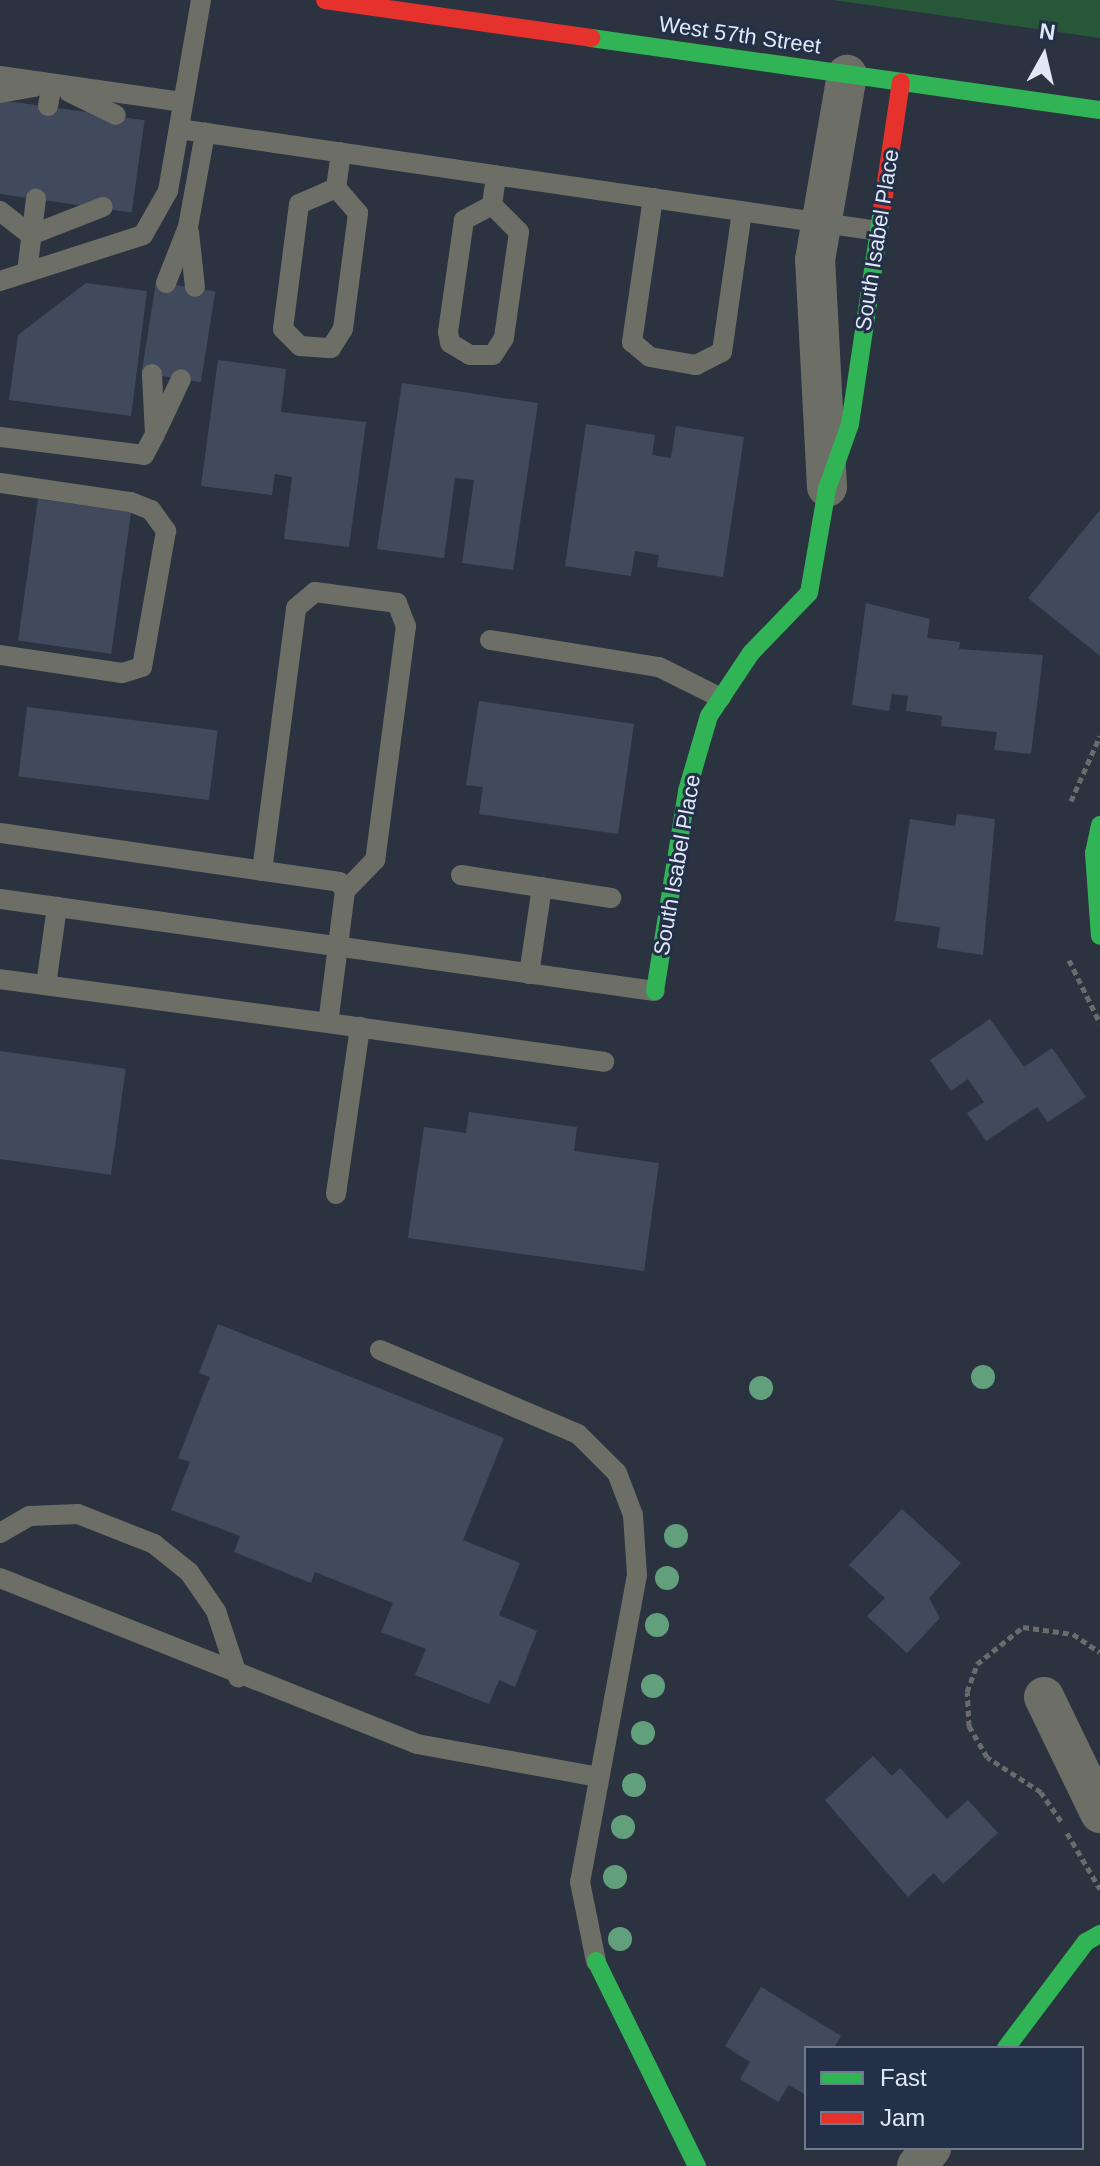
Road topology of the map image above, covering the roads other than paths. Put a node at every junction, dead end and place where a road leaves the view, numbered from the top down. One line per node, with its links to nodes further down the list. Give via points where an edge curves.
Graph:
1 (201, 0): 8 (lane)
2 (325, 0): 3 (street, West 57th Street)
3 (847, 75): 5 (street, West 57th Street); 23 (street, South Isabel Place)
4 (0, 76): 6 (lane)
5 (901, 82): 10 (street, West 57th Street); 25 (street, South Isabel Place)
6 (52, 84): 7 (lane); 8 (lane); 9 (lane); 11 (lane)
7 (0, 93)
8 (183, 102): 12 (lane)
9 (48, 106)
10 (1100, 110)
11 (116, 115)
12 (179, 129): 13 (lane); 27 (lane, via 168,191 143,235)
13 (205, 133): 14 (lane); 24 (lane)
14 (341, 152): 15 (lane); 16 (lane)
15 (496, 175): 17 (lane); 19 (lane)
16 (336, 188): 16 (lane, via 358,213 343,329 331,348 300,346 283,329 299,204)
17 (653, 198): 22 (lane); 22 (lane, via 632,342 650,357 696,365 722,352)
18 (36, 199): 26 (lane)
19 (492, 205): 19 (lane, via 464,220 448,332 450,343 470,355 493,355 504,338 519,232)
20 (103, 207): 26 (lane)
21 (0, 211): 26 (lane)
22 (742, 211): 23 (lane)
23 (821, 223): 25 (lane); 36 (street, South Isabel Place, via 815,260)
24 (188, 227): 29 (lane); 30 (lane)
25 (878, 231): 36 (street, South Isabel Place, via 850,424)
26 (31, 235): 27 (lane)
27 (27, 272): 28 (lane)
28 (0, 281)
29 (166, 283)
30 (195, 287)
31 (152, 374): 33 (lane)
32 (181, 379): 33 (lane)
33 (155, 434): 34 (lane, via 144,455)
34 (0, 437)
35 (0, 483): 38 (lane, via 131,502 151,510 166,531 142,667 122,673)
36 (827, 489): 39 (street, South Isabel Place, via 809,593 751,653)
37 (490, 640): 39 (lane, via 659,667)
38 (0, 655)
39 (721, 698): 54 (street, South Isabel Place, via 687,791)
40 (1100, 825): 49 (street, via 1094,853)
41 (0, 833): 42 (lane)
42 (262, 871): 45 (lane, via 339,882); 45 (lane, via 296,608 315,592 397,603 406,626 375,860)
43 (461, 875): 44 (lane)
44 (542, 887): 46 (lane); 51 (lane)
45 (345, 891): 50 (lane)
46 (611, 898)
47 (0, 899): 48 (lane)
48 (57, 907): 50 (lane); 53 (lane)
49 (1100, 936)
50 (338, 947): 51 (lane); 55 (lane)
51 (529, 974): 54 (lane)
52 (0, 979): 53 (lane)
53 (46, 985): 55 (lane)
54 (655, 991)
55 (328, 1023): 56 (lane)
56 (360, 1027): 57 (lane); 58 (lane)
57 (604, 1062)
58 (336, 1194)
59 (380, 1350): 64 (lane, via 578,1434 617,1473 633,1515 637,1575)
60 (0, 1533): 62 (lane, via 30,1516 78,1514 154,1544 189,1572 216,1611)
61 (0, 1578): 62 (lane)
62 (238, 1677): 64 (lane, via 417,1744)
63 (1044, 1697): 65 (street)
64 (599, 1777): 67 (lane, via 580,1882)
65 (1100, 1813)
66 (1100, 1934): 68 (street, via 1086,1942)
67 (596, 1961): 70 (street)
68 (1008, 2046)
69 (929, 2150): 71 (street)
70 (697, 2166)
71 (917, 2166)

